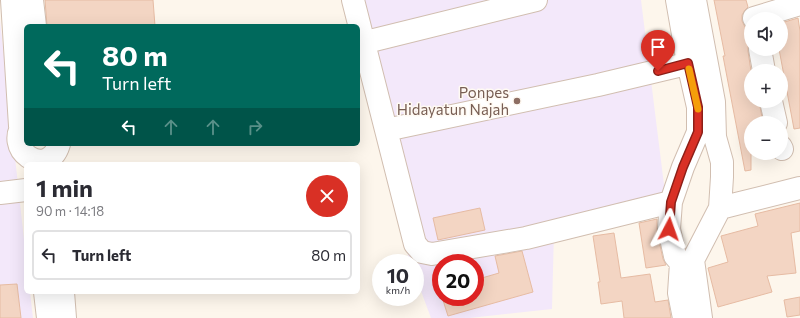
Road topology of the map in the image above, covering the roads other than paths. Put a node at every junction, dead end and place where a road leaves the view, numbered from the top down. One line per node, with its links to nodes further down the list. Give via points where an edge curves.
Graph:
1 (12, 0): 13 (lane)
2 (32, 0): 9 (lane)
3 (353, 0): 10 (lane)
4 (536, 0): 11 (lane)
5 (676, 0): 12 (lane)
6 (695, 0): 12 (lane)
7 (800, 4): 8 (lane)
8 (753, 12)
9 (35, 24)
10 (357, 24)
11 (361, 43): 15 (lane)
12 (697, 61): 15 (lane); 16 (lane, via 698,107)
13 (8, 66): 14 (lane)
14 (23, 123): 17 (lane, via 17,133 16,142 19,150 24,156)
15 (386, 130): 21 (lane, via 415,244 422,252 432,254 526,238)
16 (707, 134): 21 (lane, via 683,167); 22 (lane, via 722,162)
17 (43, 158)
18 (800, 188): 22 (lane)
19 (24, 190): 20 (lane)
20 (0, 194)
21 (671, 202): 23 (lane, via 669,229 675,256)
22 (720, 208): 23 (lane)
23 (687, 261): 28 (lane, via 679,293); 29 (lane)
24 (45, 294): 26 (lane)
25 (63, 294): 27 (lane)
26 (48, 318)
27 (66, 318)
28 (684, 318)
29 (701, 318)

